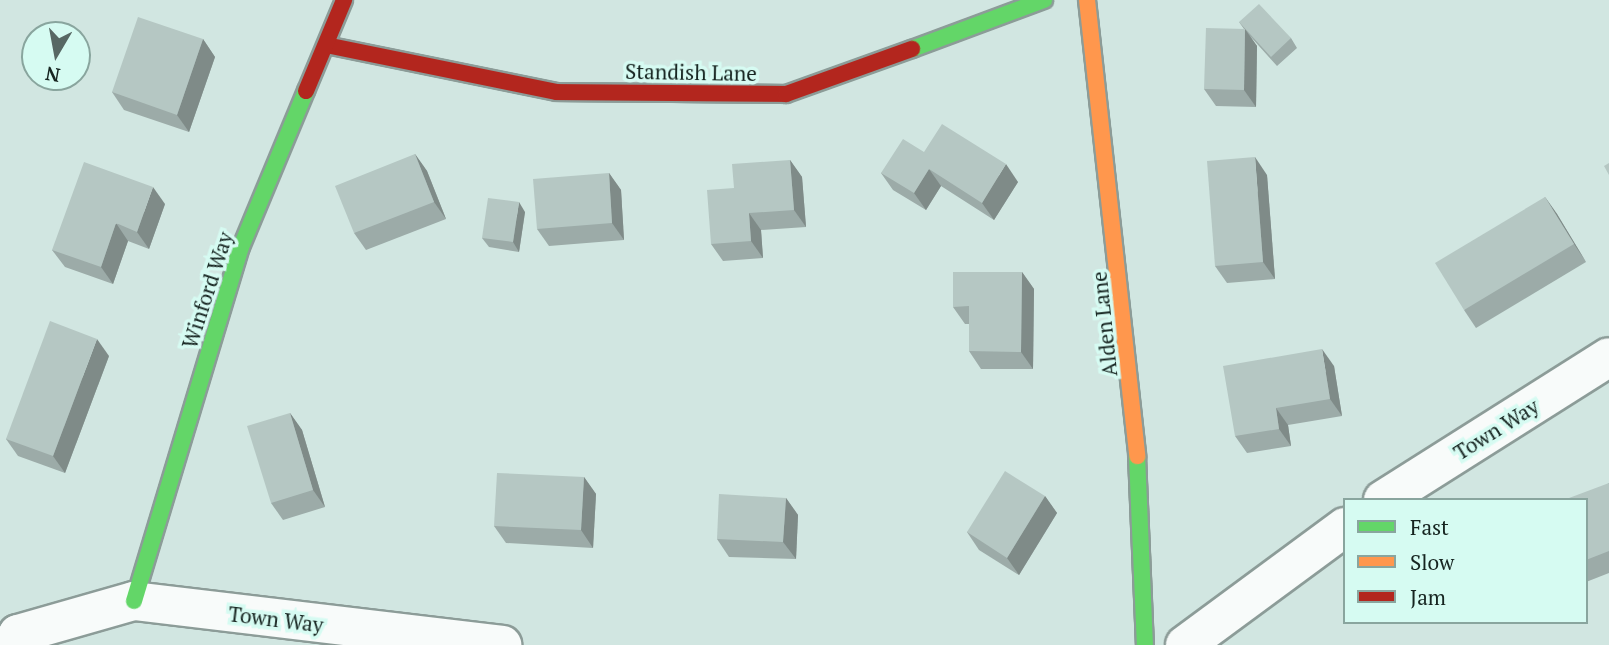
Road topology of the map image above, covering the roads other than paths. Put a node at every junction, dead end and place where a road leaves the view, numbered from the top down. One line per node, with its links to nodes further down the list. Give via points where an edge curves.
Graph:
1 (344, 0): 4 (street, Winford Way)
2 (1044, 0): 4 (street, Standish Lane, via 786,94 557,92)
3 (1087, 0): 11 (street, Alden Lane, via 1136,422)
4 (326, 45): 8 (street, Winford Way, via 241,247)
5 (1609, 357): 6 (street, Town Way)
6 (1386, 498)
7 (1343, 528): 12 (street)
8 (134, 601): 9 (street, via 18,634); 10 (street, Town Way)
9 (11, 645)
10 (502, 645)
11 (1145, 645)
12 (1185, 645)

